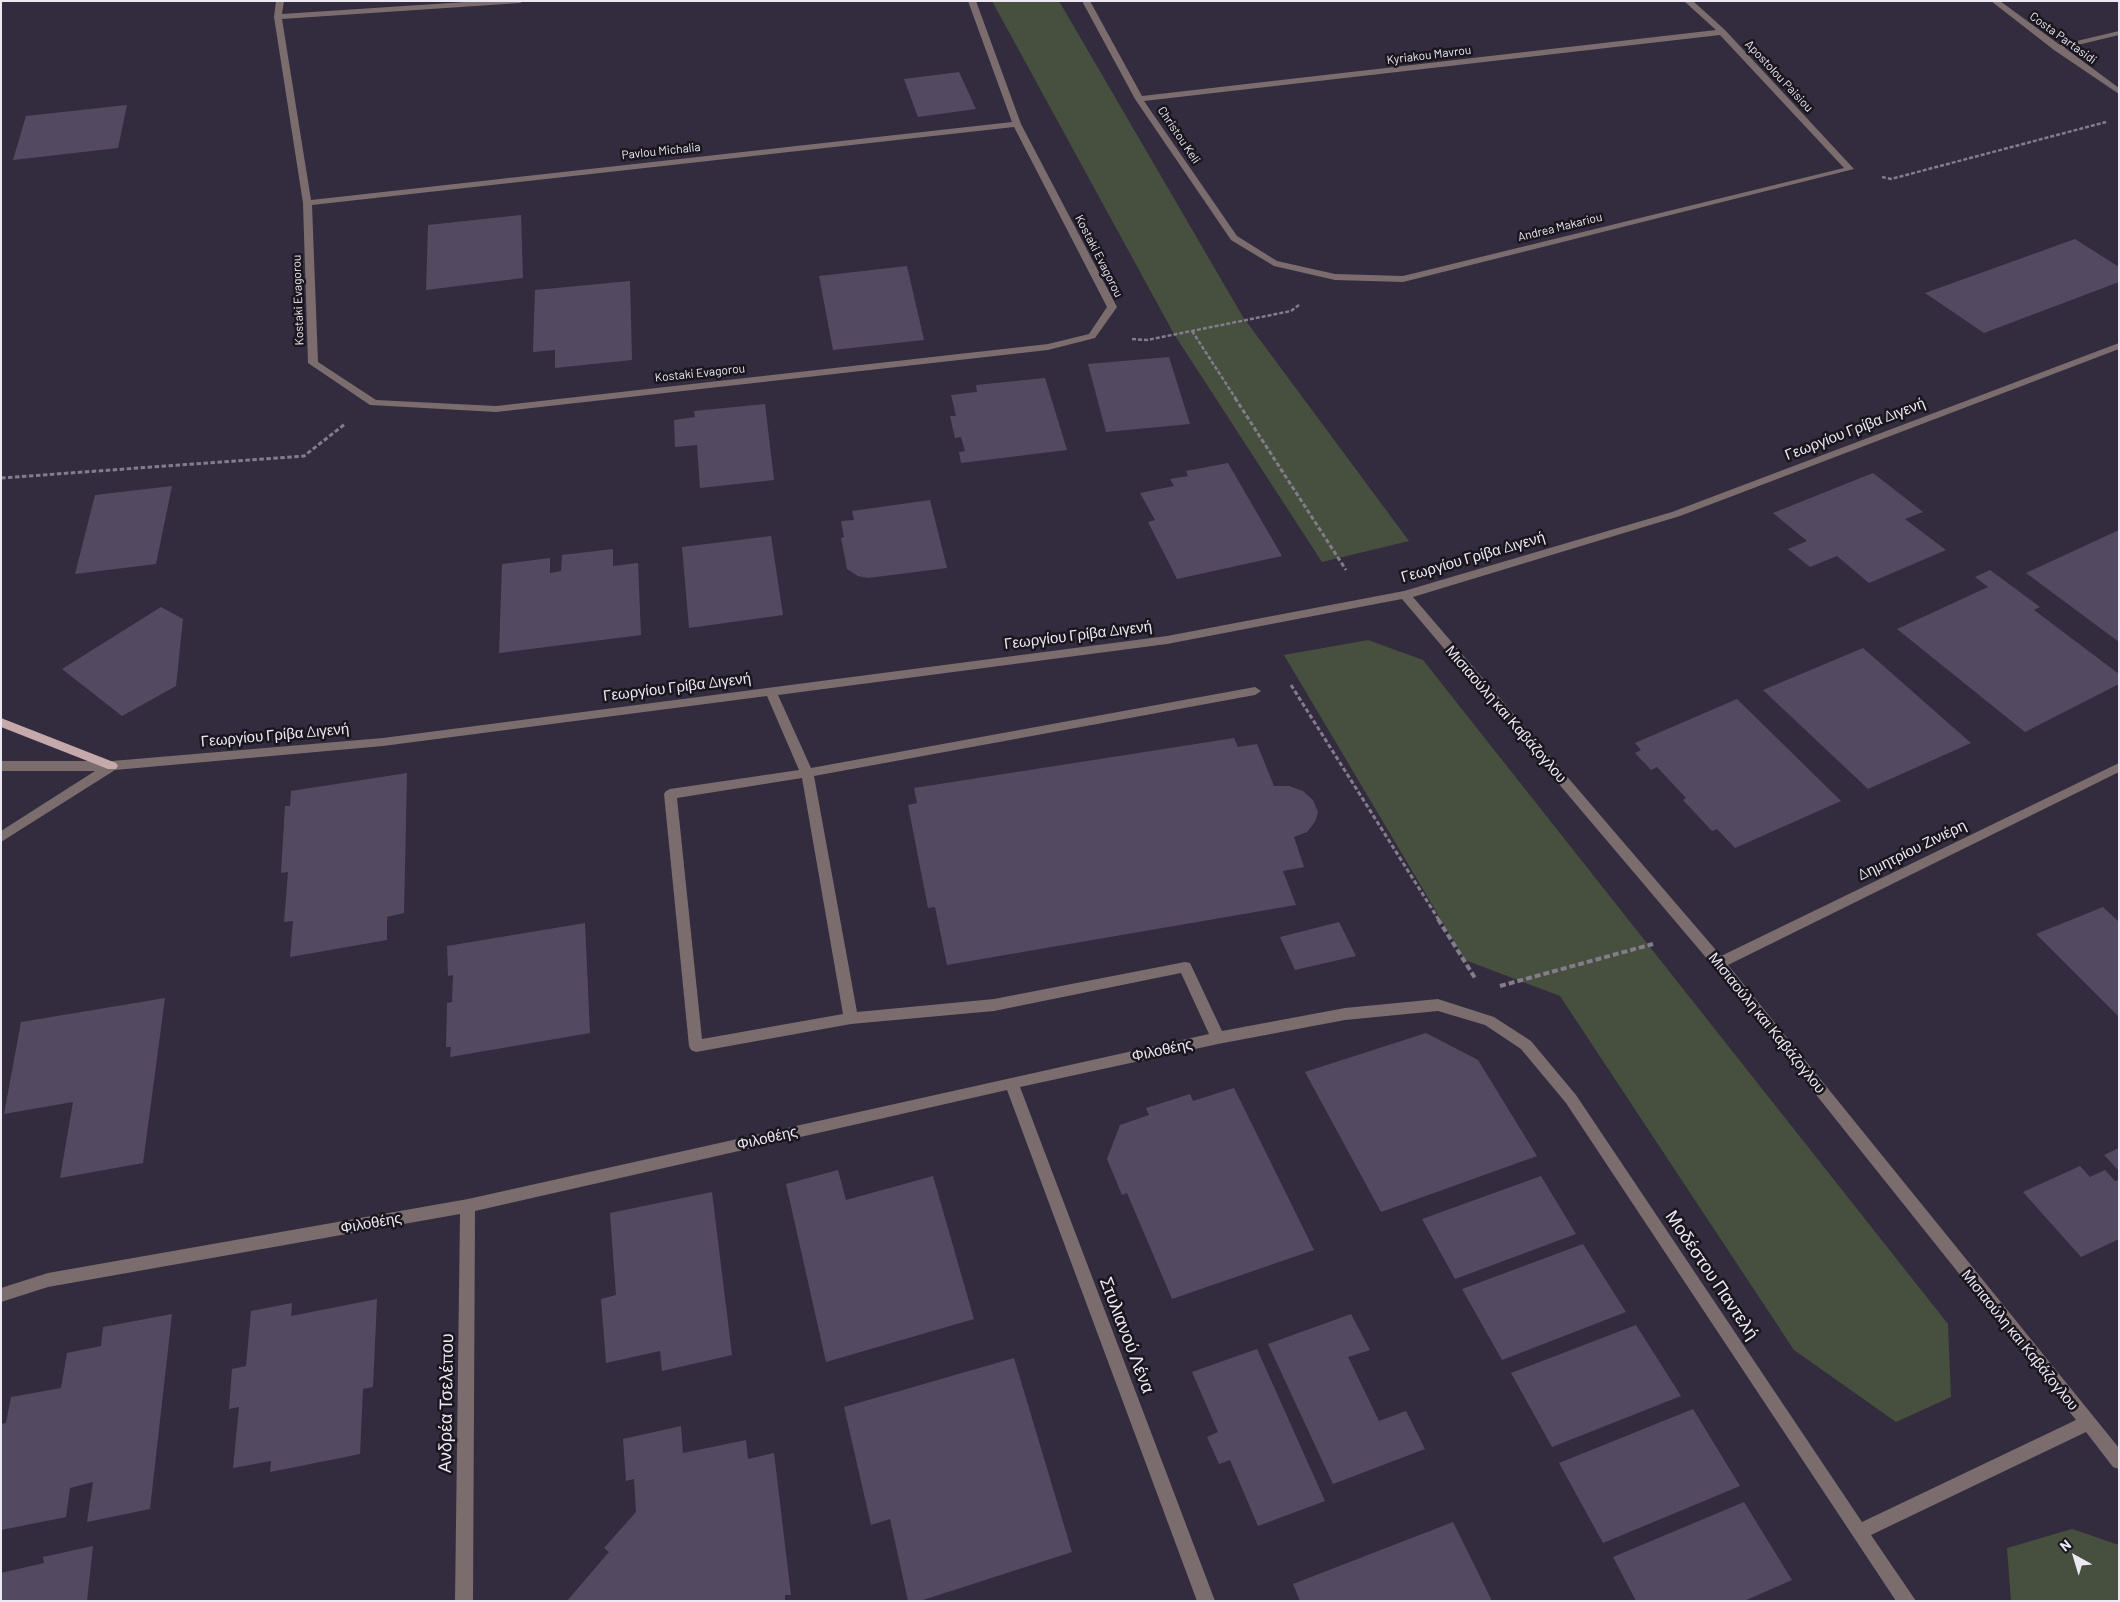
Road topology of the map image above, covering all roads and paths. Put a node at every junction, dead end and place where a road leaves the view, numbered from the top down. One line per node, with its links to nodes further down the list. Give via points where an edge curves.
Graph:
1 (280, 1): 7 (street, Kostaki Evagorou)
2 (520, 1): 7 (street)
3 (972, 1): 14 (street, Kostaki Evagorou)
4 (1086, 1): 12 (street, Christou Keli)
5 (1688, 1): 8 (street, Apostolou Paisiou)
6 (1995, 1): 10 (street, Costa Partasidi)
7 (278, 17): 16 (street, Kostaki Evagorou)
8 (1722, 32): 12 (street, Kyriakou Mavrou); 15 (street, Apostolou Paisiou)
9 (2119, 33): 10 (street)
10 (2057, 48): 11 (street, Costa Partasidi)
11 (2119, 92)
12 (1139, 99): 17 (street, Christou Keli, via 1234,238)
13 (2109, 121): 15 (path, via 1890,179)
14 (1017, 124): 16 (street, Pavlou Michalia); 20 (street, Kostaki Evagorou, via 1112,306)
15 (1850, 169): 18 (street, Andrea Makariou, via 1403,279)
16 (307, 203): 22 (street, Kostaki Evagorou, via 314,363)
17 (1274, 263): 18 (street, Andrea Makariou)
18 (1335, 278): 19 (path, via 1291,311)
19 (1192, 331): 20 (path, via 1148,340); 25 (path)
20 (1092, 336): 22 (street, Kostaki Evagorou, via 1048,347 496,408)
21 (2119, 346): 24 (street, Γεωργίου Γρίβα Διγενή, via 1676,514)
22 (374, 403): 23 (path, via 304,456)
23 (1, 478)
24 (1405, 595): 25 (street, Γεωργίου Γρίβα Διγενή); 35 (street, Μισιαούλη και Καβάζογλου)
25 (1367, 602): 28 (street, Γεωργίου Γρίβα Διγενή, via 1167,640)
26 (1290, 682): 37 (path)
27 (1255, 691): 33 (street)
28 (771, 692): 31 (street, Γεωργίου Γρίβα Διγενή, via 383,742); 33 (street)
29 (1, 722): 31 (main road)
30 (1, 766): 31 (street, Γεωργίου Γρίβα Διγενή)
31 (112, 766): 34 (street)
32 (2119, 767): 36 (street, Δημητρίου Ζινιέρη)
33 (807, 774): 38 (street); 38 (street, via 670,794 696,1046)
34 (1, 837)
35 (1694, 932): 36 (street, Μισιαούλη και Καβάζογλου); 37 (path)
36 (1720, 963): 45 (street, Μισιαούλη και Καβάζογλου)
37 (1483, 990): 39 (path)
38 (851, 1018): 40 (street, via 994,1005 1185,967)
39 (1489, 1021): 40 (street, Φιλοθέης, via 1438,1005 1345,1014); 41 (street, Φιλοθέης)
40 (1218, 1038): 42 (street, Φιλοθέης)
41 (1526, 1045): 47 (street, Μοδέστου Παντελή, via 1571,1099)
42 (1011, 1083): 43 (street, Φιλοθέης); 49 (street, Στυλιανού Λένα)
43 (468, 1206): 44 (street, Φιλοθέης, via 48,1280); 48 (street, Ανδρέα Τσελέπου)
44 (1, 1295)
45 (2087, 1423): 46 (street, Μισιαούλη και Καβάζογλου); 47 (street)
46 (2119, 1461)
47 (1859, 1532): 50 (street, Μοδέστου Παντελή)
48 (464, 1601)
49 (1206, 1601)
50 (1907, 1601)

